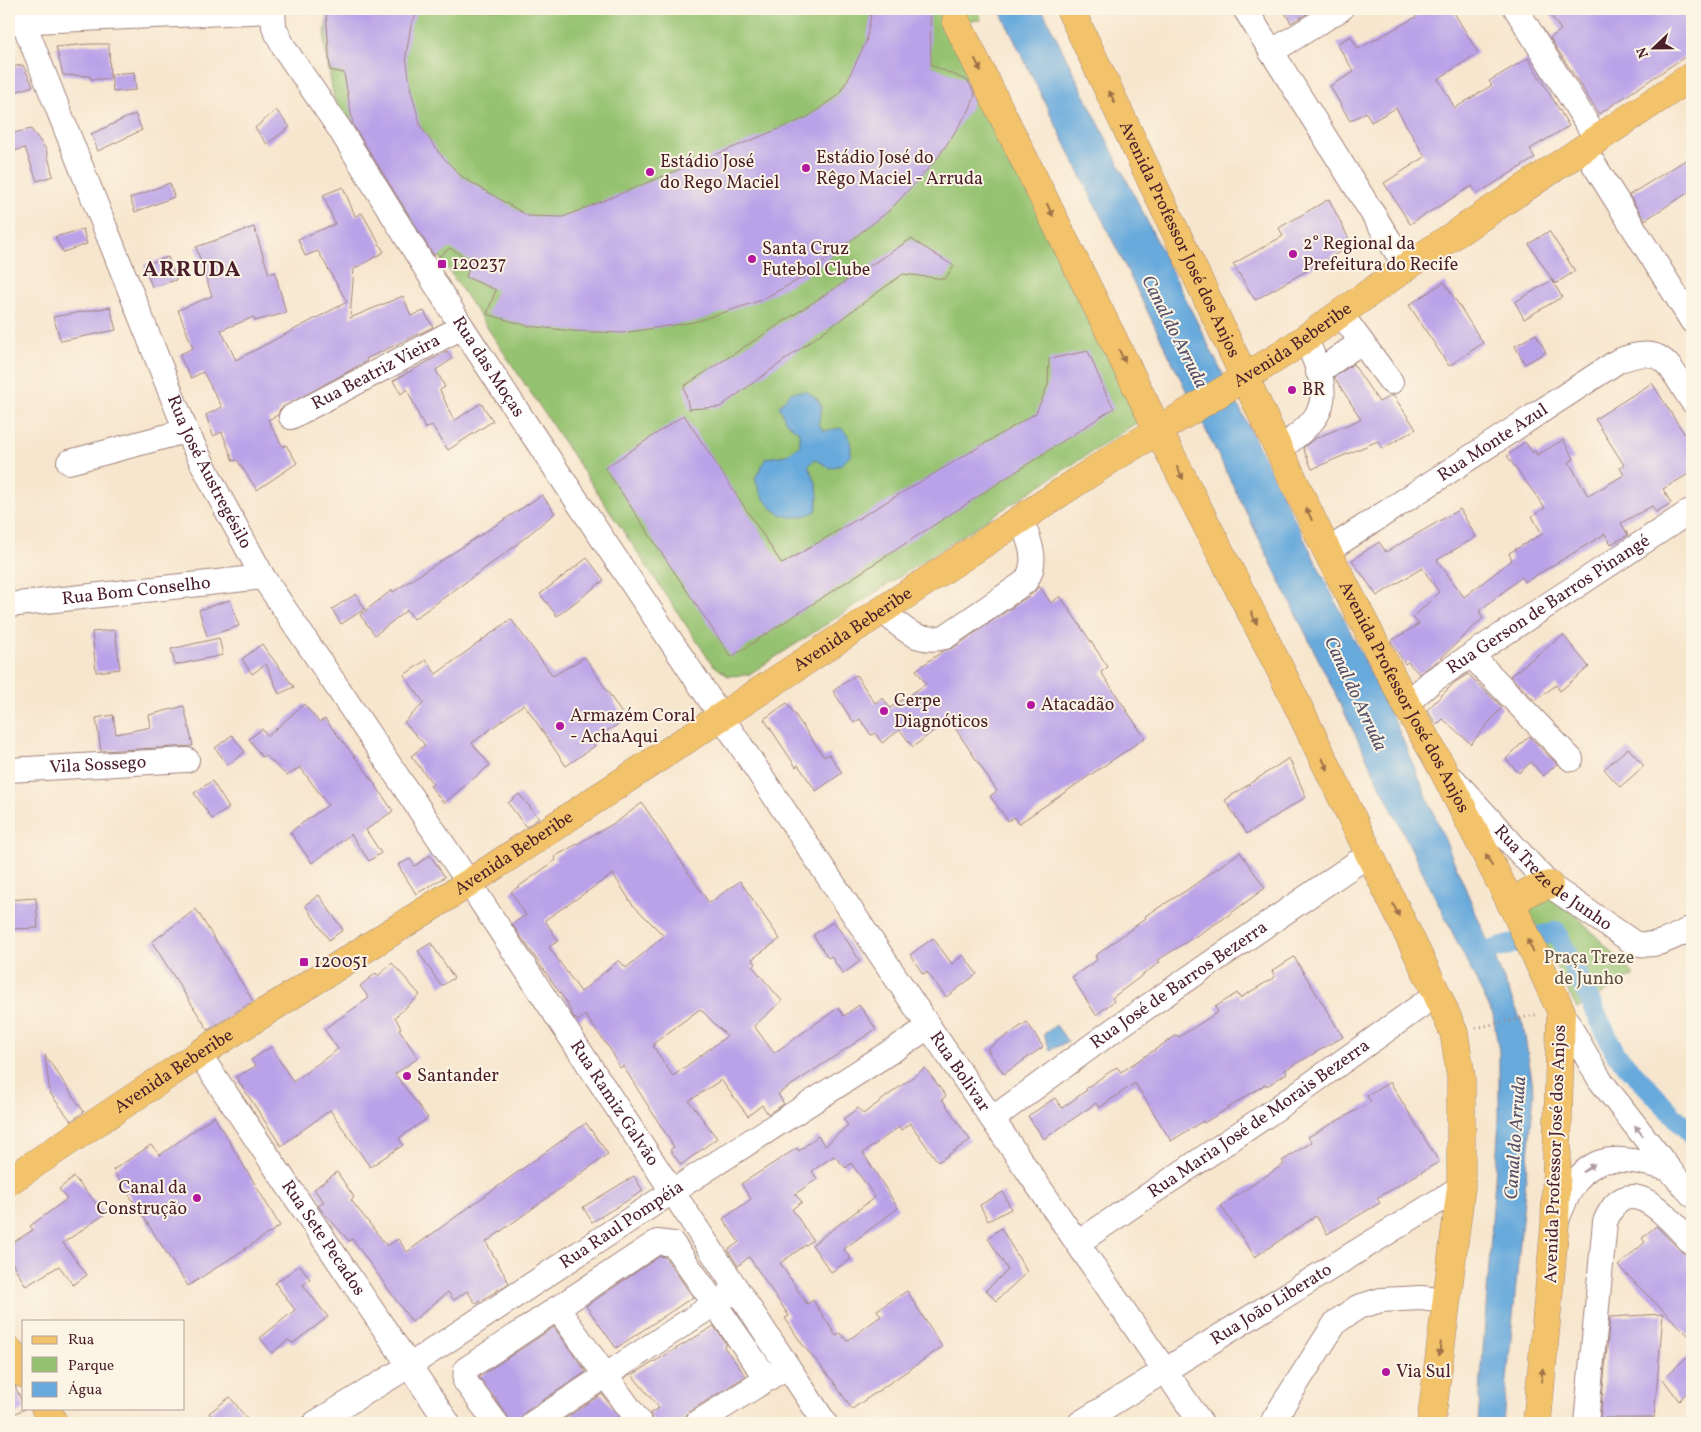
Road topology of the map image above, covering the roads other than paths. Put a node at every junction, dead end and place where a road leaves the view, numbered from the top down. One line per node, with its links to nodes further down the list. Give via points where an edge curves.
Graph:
1 (1070, 9): 18 (main road, Avenida Professor José dos Anjos, one-way to 1)
2 (1245, 9): 8 (street)
3 (1341, 9): 8 (street)
4 (1516, 9): 10 (street)
5 (272, 10): 6 (street); 14 (street, Rua das Moças, via 274,27 284,48 339,128)
6 (16, 21): 23 (street, Rua José Austregésilo)
7 (956, 21): 22 (main road, one-way to 22)
8 (1271, 52): 11 (street)
9 (1692, 76): 10 (main road, Avenida Beberibe)
10 (1590, 142): 11 (main road, Avenida Beberibe); 13 (street)
11 (1406, 267): 12 (main road, Avenida Beberibe)
12 (1341, 314): 15 (main road, Avenida Beberibe); 16 (street)
13 (1692, 321)
14 (462, 327): 21 (street, Rua Beatriz Vieira); 34 (street, Rua das Moças)
15 (1306, 339): 17 (street); 18 (main road, Avenida Beberibe)
16 (1361, 342): 17 (street); 19 (street)
17 (1318, 372): 24 (street, via 1322,382 1322,401 1316,417)
18 (1238, 382): 22 (main road, Avenida Beberibe); 24 (main road, Avenida Professor José dos Anjos)
19 (1391, 382)
20 (1692, 401): 28 (street, Rua Monte Azul, via 1664,360 1649,353 1618,361)
21 (290, 418)
22 (1170, 423): 27 (main road, Avenida Beberibe); 39 (main road, one-way to 39, via 1280,669)
23 (186, 431): 25 (street); 29 (street, Rua José Austregésilo)
24 (1279, 450): 28 (main road, Avenida Professor José dos Anjos, one-way to 24)
25 (69, 462)
26 (1692, 510): 32 (street, Rua Gerson de Barros Pinangé)
27 (1021, 519): 31 (main road, Avenida Beberibe); 31 (street, via 1032,550 1031,574 1025,582 945,637 920,639)
28 (1327, 551): 33 (main road, Avenida Professor José dos Anjos)
29 (263, 577): 30 (street, Rua Bom Conselho); 40 (street, Rua José Austregésilo)
30 (9, 605)
31 (882, 610): 34 (main road, Avenida Beberibe)
32 (1472, 656): 33 (street, Rua Gerson de Barros Pinangé, via 1432,681); 35 (street)
33 (1406, 704): 37 (main road, Avenida Professor José dos Anjos)
34 (721, 717): 40 (main road, Avenida Beberibe); 46 (street, Rua Bolivar)
35 (1571, 759)
36 (187, 760): 38 (street, Vila Sossego)
37 (1441, 766): 41 (street, Rua Treze de Junho); 42 (main road, Avenida Professor José dos Anjos, one-way to 37)
38 (9, 770)
39 (1368, 854): 44 (main road, one-way to 44); 48 (street, Rua José de Barros Bezerra)
40 (469, 883): 47 (main road, Avenida Beberibe); 52 (street, Rua Ramiz Galvão)
41 (1549, 885): 42 (main road, via 1530,891); 43 (street, Rua Treze de Junho, via 1642,946 1658,944)
42 (1513, 908): 45 (main road, Avenida Professor José dos Anjos, one-way to 42, via 1545,978)
43 (1692, 928)
44 (1438, 994): 51 (main road, via 1454,1032 1461,1077); 55 (street, Rua Maria José de Morais Bezerra)
45 (1549, 1013): 49 (street, one-way to 45); 54 (main road, Avenida Professor José dos Anjos)
46 (929, 1027): 48 (street, Rua Bolivar); 52 (street, Rua Raul Pompéia)
47 (199, 1054): 50 (main road, Avenida Beberibe); 63 (street, Rua Sete Pecados)
48 (992, 1118): 55 (street, Rua Bolivar)
49 (1669, 1170): 53 (street); 54 (street, one-way to 49, via 1566,1194 1586,1169 1599,1162 1636,1160)
50 (9, 1181)
51 (1461, 1186): 58 (main road); 65 (street, Rua João Liberato)
52 (673, 1191): 57 (street, Rua Ramiz Galvão); 63 (street, Rua Raul Pompéia)
53 (1692, 1195)
54 (1555, 1224): 81 (main road, Avenida Professor José dos Anjos, one-way to 54)
55 (1079, 1242): 65 (street, Rua Bolivar)
56 (1692, 1243): 82 (street, via 1662,1212 1642,1198 1629,1196 1610,1209 1605,1222)
57 (738, 1289): 59 (street); 62 (street, Rua Ramiz Galvão)
58 (1446, 1301): 69 (street, via 1421,1298 1381,1300 1358,1307 1343,1317 1336,1322); 80 (main road, one-way to 80)
59 (715, 1305): 60 (street, via 673,1244 657,1242); 66 (street); 67 (street)
60 (558, 1308): 66 (street); 73 (street, via 466,1369 465,1381)
61 (9, 1350): 64 (main road)
62 (788, 1365): 67 (street); 77 (street, Rua Ramiz Galvão)
63 (409, 1366): 71 (street, Rua Raul Pompéia); 72 (street, Rua Sete Pecados)
64 (22, 1371)
65 (1165, 1372): 78 (street, Rua João Liberato); 79 (street, Rua Bolivar)
66 (606, 1376): 74 (street); 75 (street)
67 (767, 1379): 76 (street)
68 (46, 1410): 70 (main road)
69 (1274, 1419)
70 (54, 1423)
71 (315, 1423)
72 (448, 1423)
73 (496, 1423)
74 (533, 1423)
75 (640, 1423)
76 (697, 1423)
77 (825, 1423)
78 (1080, 1423)
79 (1201, 1423)
80 (1431, 1423)
81 (1537, 1423)
82 (1586, 1423)

